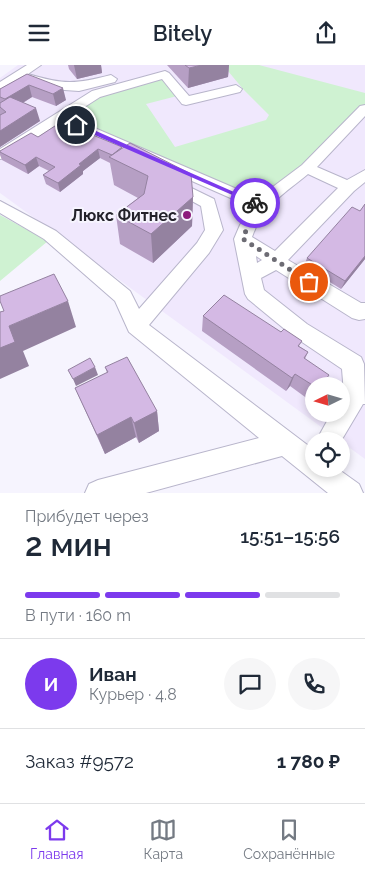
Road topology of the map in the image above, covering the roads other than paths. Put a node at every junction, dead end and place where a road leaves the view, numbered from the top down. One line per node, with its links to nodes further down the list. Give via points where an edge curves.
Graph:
1 (35, 65): 3 (lane)
2 (169, 65): 3 (lane, via 79,87 50,85)
3 (19, 75): 4 (lane)
4 (0, 87)
5 (236, 89): 7 (lane, via 186,101 165,75 96,94)
6 (365, 109): 10 (lane)
7 (60, 117): 8 (lane); 13 (lane)
8 (0, 155)
9 (137, 166): 19 (lane, via 208,203 214,230 203,248)
10 (307, 168): 12 (lane); 13 (lane)
11 (365, 176): 12 (lane)
12 (348, 187): 16 (lane)
13 (260, 205): 15 (lane)
14 (0, 206): 19 (lane, via 50,235 123,296)
15 (243, 239): 16 (lane); 17 (lane)
16 (276, 261): 17 (lane); 18 (lane, via 359,313)
17 (252, 274): 20 (lane, via 256,294 300,330 353,363)
18 (365, 311)
19 (136, 326): 22 (lane)
20 (360, 394): 21 (lane)
21 (334, 432)
22 (283, 444): 23 (lane); 24 (lane)
23 (305, 462)
24 (98, 493)

